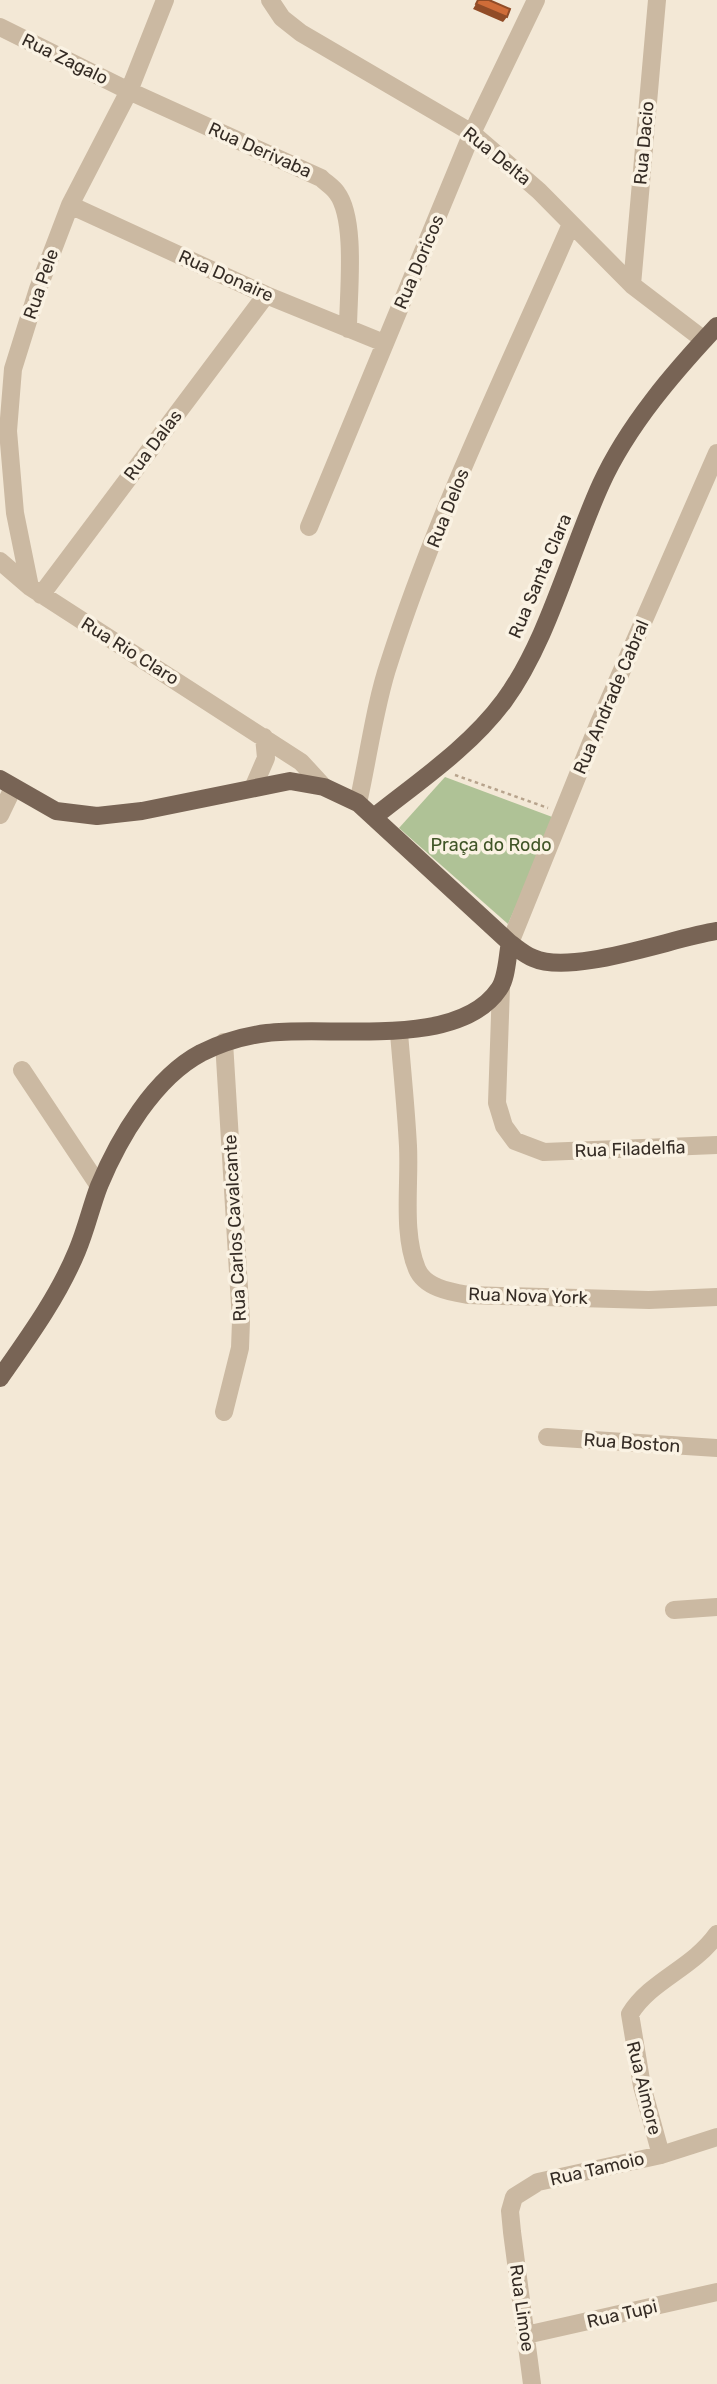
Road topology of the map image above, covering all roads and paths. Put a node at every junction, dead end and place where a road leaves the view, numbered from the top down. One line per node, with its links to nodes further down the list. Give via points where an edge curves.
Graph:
1 (165, 0): 6 (street, Rua Pele)
2 (270, 0): 7 (street, Rua Delta, via 300,33)
3 (536, 0): 7 (street, Rua Doricos)
4 (657, 0): 10 (street, Rua Dacio)
5 (0, 27): 6 (street, Rua Zagalo)
6 (129, 91): 8 (street, Rua Pele); 13 (street, Rua Derivaba, via 321,178 338,193 348,237)
7 (472, 133): 9 (street, Rua Delta); 15 (street, Rua Doricos)
8 (70, 205): 11 (street, Rua Donaire); 19 (street, Rua Pele, via 13,369 8,431 15,513)
9 (571, 224): 10 (street, Rua Delta); 25 (street, Rua Delos, via 451,497 403,622 388,665)
10 (632, 285): 14 (street, Rua Delta)
11 (266, 295): 13 (street, Rua Donaire); 19 (street, Rua Dalas)
12 (717, 326): 14 (main road, Rua Santa Clara)
13 (348, 329): 15 (street, Rua Donaire)
14 (704, 340): 21 (main road, Rua Santa Clara, via 636,425 602,481 552,604 505,700)
15 (384, 343): 17 (street, Rua Doricos)
16 (717, 453): 26 (street, Rua Andrade Cabral)
17 (309, 527)
18 (0, 561): 19 (street, Rua Rio Claro)
19 (35, 591): 20 (street, Rua Rio Claro)
20 (264, 737): 23 (street, Rua Rio Claro, via 301,762); 24 (street, via 266,758)
21 (439, 769): 26 (path); 28 (main road, Rua Santa Clara)
22 (6, 784): 24 (main road, via 56,811 97,816); 27 (street)
23 (324, 787): 24 (main road, via 290,781); 25 (main road)
24 (253, 788)
25 (358, 803): 28 (main road)
26 (562, 813): 30 (street, Rua Andrade Cabral)
27 (0, 815)
28 (374, 817): 30 (main road)
29 (717, 931): 30 (main road, via 594,959 554,963 533,959)
30 (510, 943): 31 (main road)
31 (501, 986): 32 (main road, via 476,1011); 35 (street, Rua Filadelfia, via 496,1103 515,1141 544,1152)
32 (399, 1033): 33 (main road, via 302,1030); 37 (street, Rua Nova York, via 410,1238 418,1271 429,1282 447,1292 468,1295 649,1300)
33 (224, 1042): 36 (main road, via 176,1071 152,1096); 39 (street, Rua Carlos Cavalcante, via 241,1321 240,1348)
34 (22, 1070): 36 (street)
35 (717, 1145)
36 (99, 1186): 38 (main road, via 77,1252 57,1291)
37 (717, 1297)
38 (0, 1378)
39 (224, 1412)
40 (547, 1437): 41 (street, Rua Boston)
41 (717, 1448)
42 (717, 1607): 43 (street)
43 (674, 1610)
44 (717, 1934): 46 (street, Rua Aimore, via 701,1956 647,1993 630,2014 642,2086)
45 (717, 2137): 46 (street, Rua Tamoio)
46 (661, 2155): 47 (street, Rua Tamoio, via 538,2182 514,2197)
47 (512, 2232): 49 (street, Rua Limoe)
48 (717, 2292): 49 (street, Rua Tupi)
49 (526, 2335): 50 (street, Rua Limoe)
50 (532, 2384)

